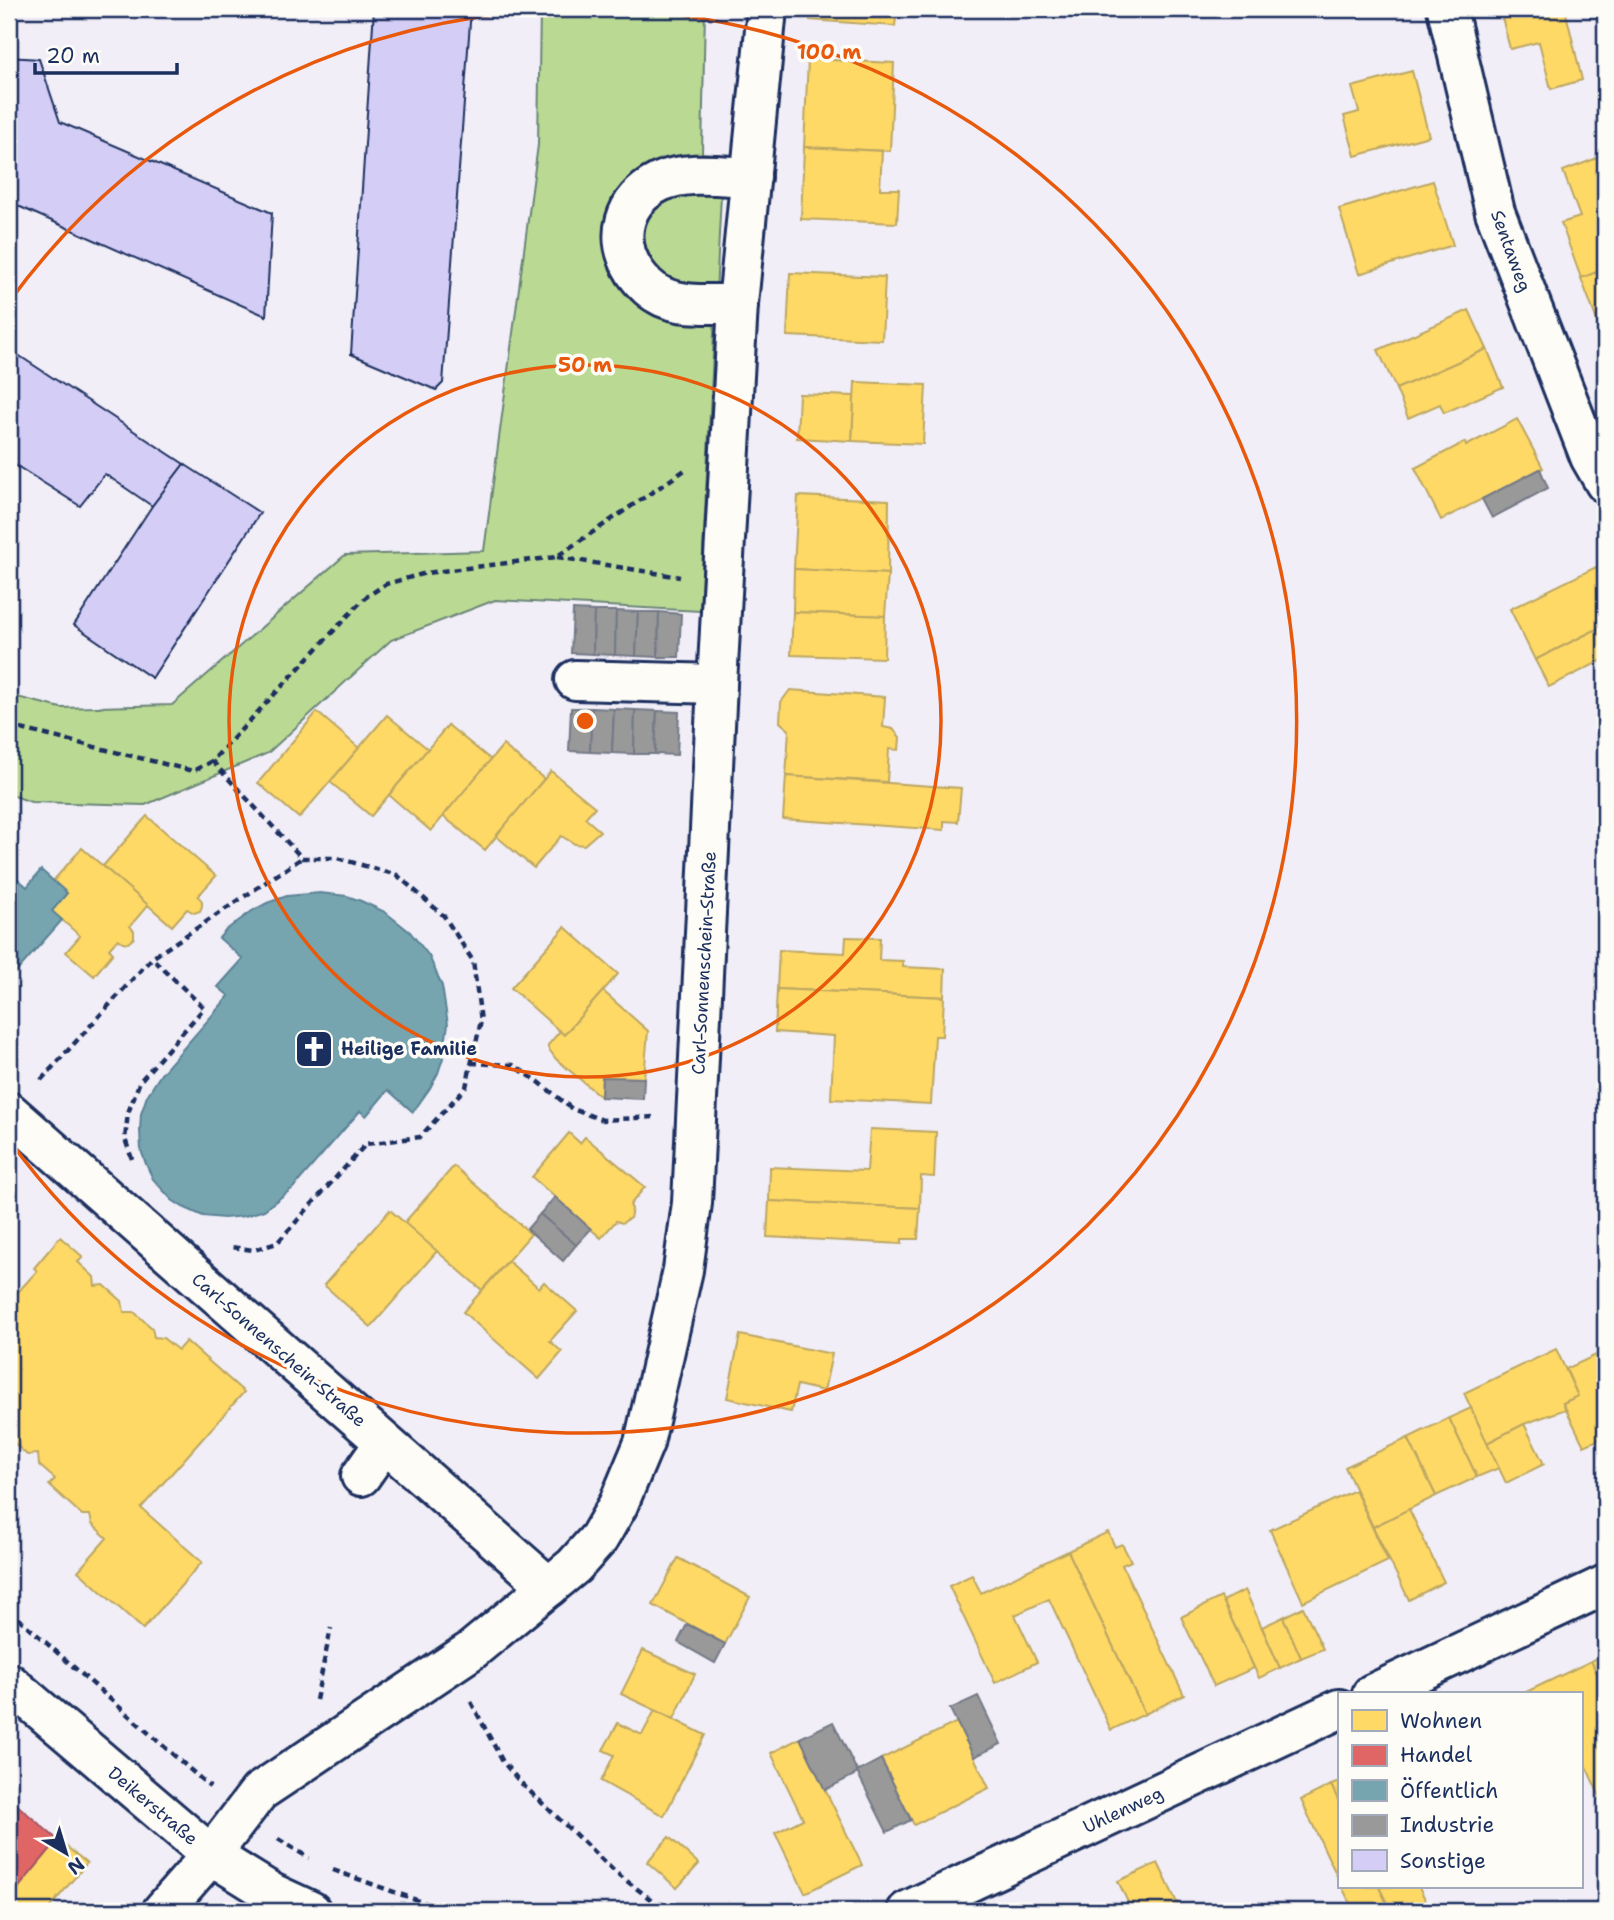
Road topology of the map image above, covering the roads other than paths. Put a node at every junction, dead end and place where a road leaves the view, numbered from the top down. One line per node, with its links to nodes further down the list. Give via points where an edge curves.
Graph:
1 (767, 9): 3 (street, Carl-Sonnenschein-Straße)
2 (1447, 9): 5 (street, Sentaweg, via 1495,212 1590,457)
3 (751, 177): 4 (street, Carl-Sonnenschein-Straße); 4 (street, via 684,176 662,181 634,204 622,242 642,282 660,296 680,303)
4 (738, 304): 7 (street, Carl-Sonnenschein-Straße)
5 (1605, 483)
6 (575, 680): 7 (street)
7 (717, 684): 12 (street, Carl-Sonnenschein-Straße, via 697,1118 683,1270 644,1443 599,1538)
8 (10, 1112): 9 (street, Carl-Sonnenschein-Straße)
9 (384, 1443): 10 (street); 12 (street, Carl-Sonnenschein-Straße)
10 (361, 1476)
11 (1605, 1585): 14 (street)
12 (549, 1587): 16 (street, Carl-Sonnenschein-Straße, via 472,1650 259,1792)
13 (9, 1683): 16 (street, Deikerstraße)
14 (1376, 1692)
15 (1338, 1709): 19 (street, Uhlenweg)
16 (211, 1855): 17 (street, Carl-Sonnenschein-Straße); 18 (street, Deikerstraße)
17 (162, 1911)
18 (311, 1911)
19 (907, 1911)

